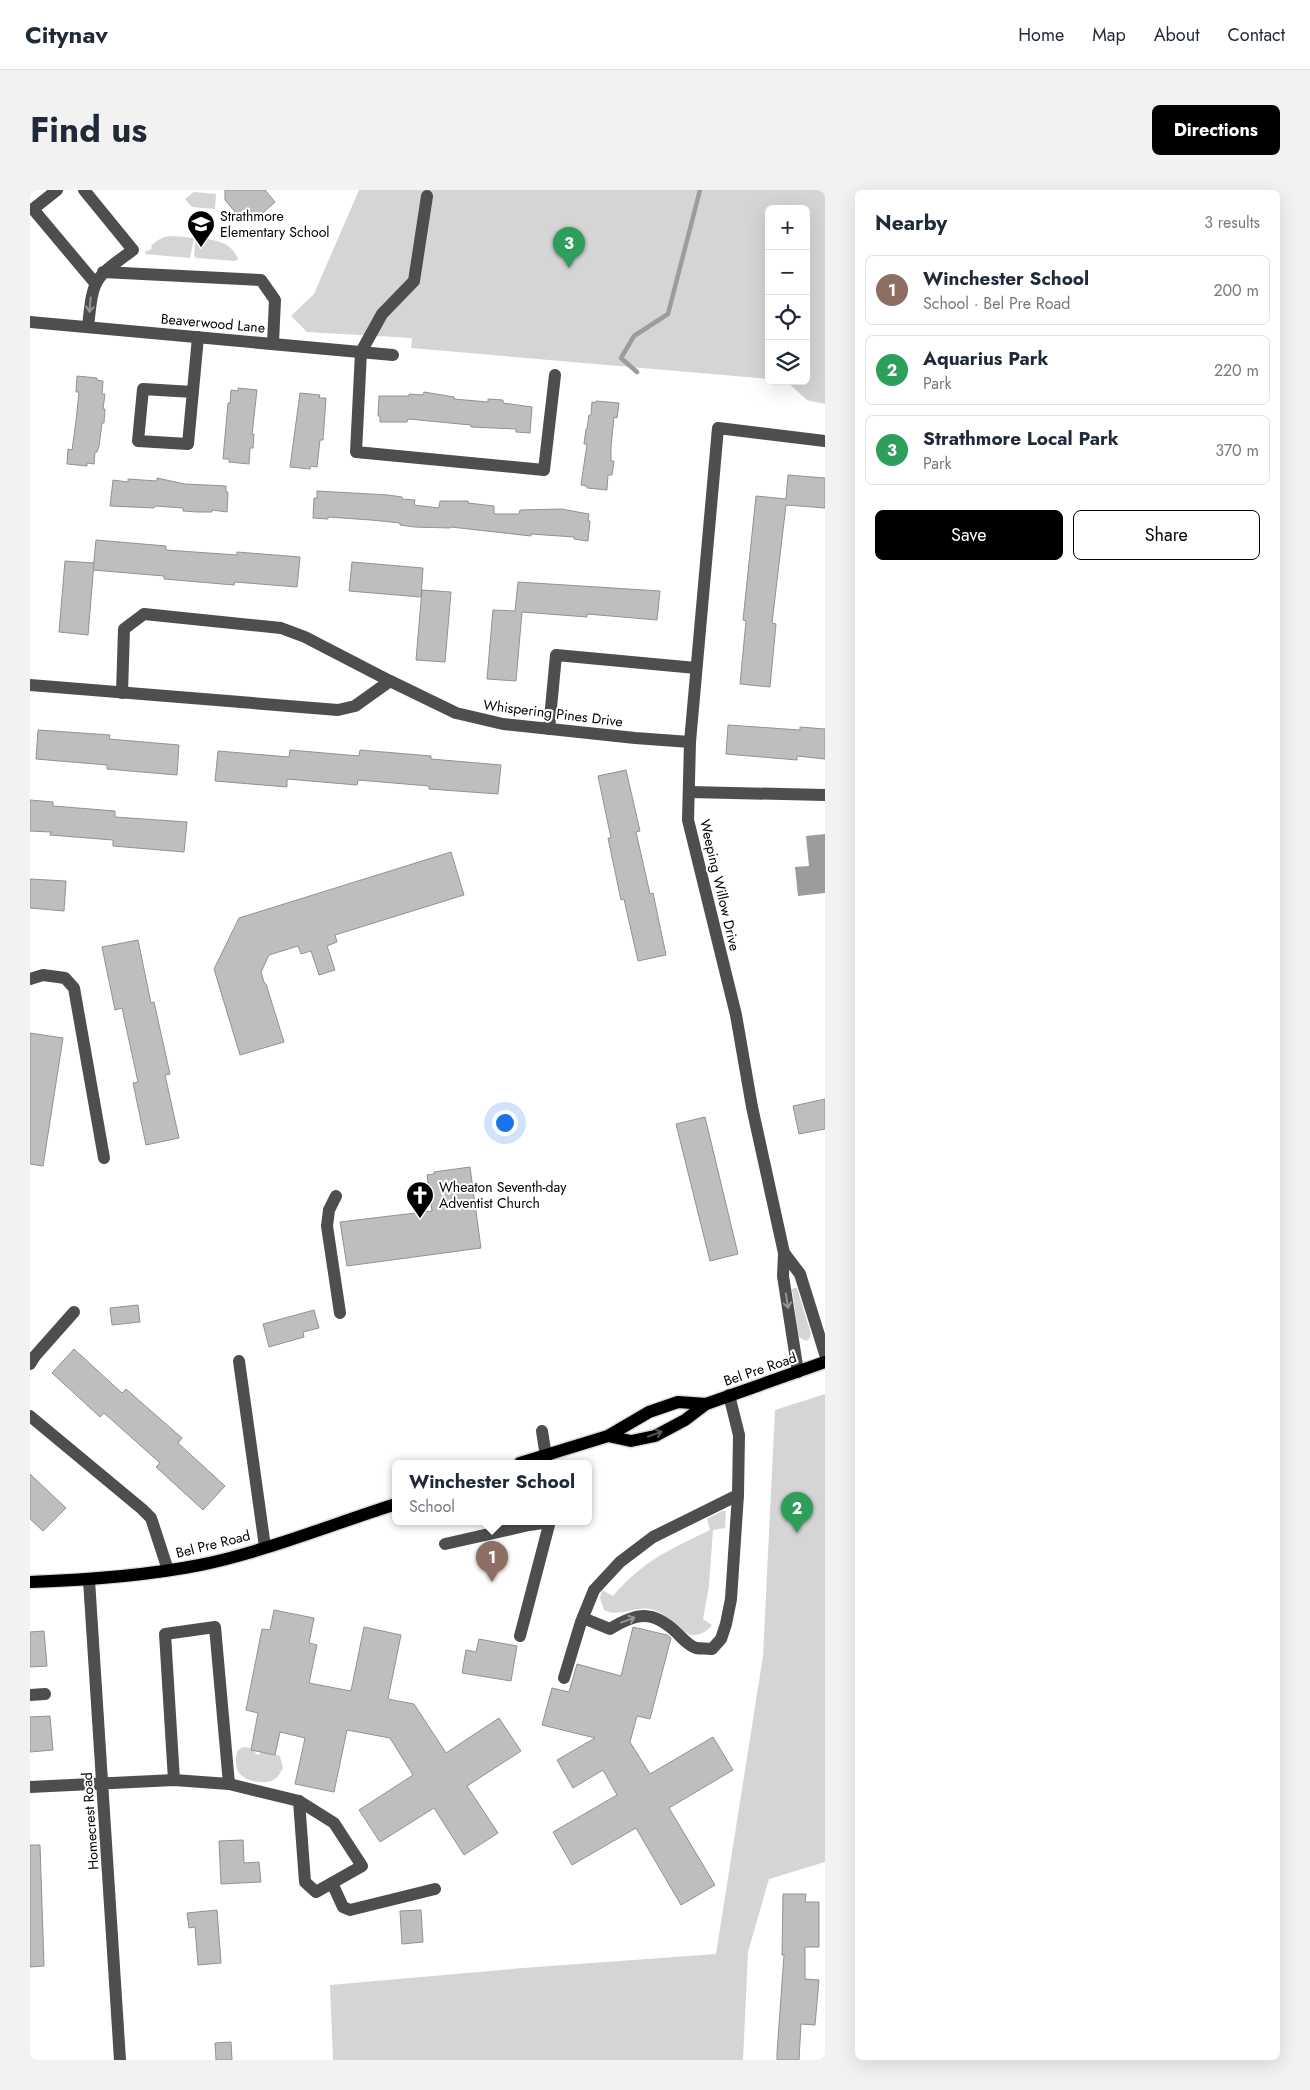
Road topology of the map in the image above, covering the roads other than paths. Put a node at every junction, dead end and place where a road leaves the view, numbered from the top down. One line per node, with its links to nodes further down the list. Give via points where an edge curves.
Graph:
1 (57, 190): 5 (street, via 33,209)
2 (84, 190): 4 (street, via 133,250)
3 (427, 196): 10 (street, via 414,281 382,314)
4 (103, 272): 5 (street); 9 (street, via 262,280 275,300)
5 (95, 283): 7 (street, one-way to 7)
6 (30, 322): 7 (street, Beaverwood Lane)
7 (88, 327): 8 (street, Beaverwood Lane)
8 (198, 337): 9 (street, Beaverwood Lane); 13 (street)
9 (273, 344): 10 (street, Beaverwood Lane)
10 (361, 352): 11 (street, Beaverwood Lane); 12 (street, via 356,452 544,470)
11 (393, 355)
12 (555, 375)
13 (193, 392): 13 (street, via 188,444 138,441 143,388)
14 (825, 441): 15 (street, Weeping Willow Drive, via 718,428)
15 (696, 668): 19 (street, via 556,655); 20 (street, Weeping Willow Drive)
16 (390, 681): 18 (street, via 355,706 338,710); 18 (street, Whispering Pines Drive, via 281,628 144,614 124,629); 19 (street, Whispering Pines Drive, via 456,713 502,724)
17 (30, 685): 18 (street)
18 (122, 693)
19 (549, 729): 20 (street, Whispering Pines Drive)
20 (690, 742): 21 (street, Weeping Willow Drive)
21 (689, 792): 22 (street); 26 (street, Weeping Willow Drive, via 688,820 736,1015 752,1107)
22 (825, 795)
23 (30, 979): 24 (street, via 43,975 65,978 74,988)
24 (104, 1158)
25 (336, 1196): 28 (street, via 329,1210 327,1226)
26 (784, 1253): 29 (street, Weeping Willow Drive, via 800,1274); 33 (street, Weeping Willow Drive, one-way to 33, via 783,1276)
27 (74, 1312): 32 (street)
28 (340, 1313)
29 (825, 1354)
30 (239, 1361): 45 (street)
31 (825, 1362): 33 (main road, Bel Pre Road)
32 (30, 1364)
33 (798, 1372): 34 (main road, Bel Pre Road)
34 (729, 1395): 35 (main road, Bel Pre Road); 40 (street, via 739,1435)
35 (706, 1404): 38 (main road, Bel Pre Road, via 678,1402 649,1412); 38 (main road, Bel Pre Road, one-way to 35, via 631,1440 655,1436)
36 (30, 1416): 46 (street, via 151,1518)
37 (542, 1431): 39 (street)
38 (608, 1436): 39 (main road, Bel Pre Road)
39 (547, 1459)
40 (738, 1495): 49 (street, via 653,1537 620,1562 594,1590); 49 (street, one-way to 40, via 610,1629 626,1619 652,1616 695,1648 712,1649 721,1639 731,1599)
41 (392, 1505): 45 (main road, Bel Pre Road)
42 (529, 1525): 44 (street)
43 (549, 1525): 50 (street)
44 (445, 1544)
45 (264, 1547): 46 (main road, Bel Pre Road, via 201,1565)
46 (168, 1570): 47 (main road, Bel Pre Road)
47 (89, 1580): 48 (main road, Bel Pre Road); 55 (street, Homecrest Road)
48 (30, 1582)
49 (583, 1618): 51 (street)
50 (520, 1636)
51 (564, 1678)
52 (45, 1694): 53 (street)
53 (30, 1695)
54 (174, 1780): 55 (street); 56 (street); 56 (street, via 165,1634 215,1627)
55 (102, 1783): 57 (street); 61 (street, Homecrest Road)
56 (229, 1784): 58 (street)
57 (30, 1787)
58 (299, 1801): 59 (street, via 305,1882 316,1892); 59 (street, via 334,1823 362,1866)
59 (332, 1883): 60 (street, via 343,1907 350,1910)
60 (435, 1889)
61 (120, 2060)

